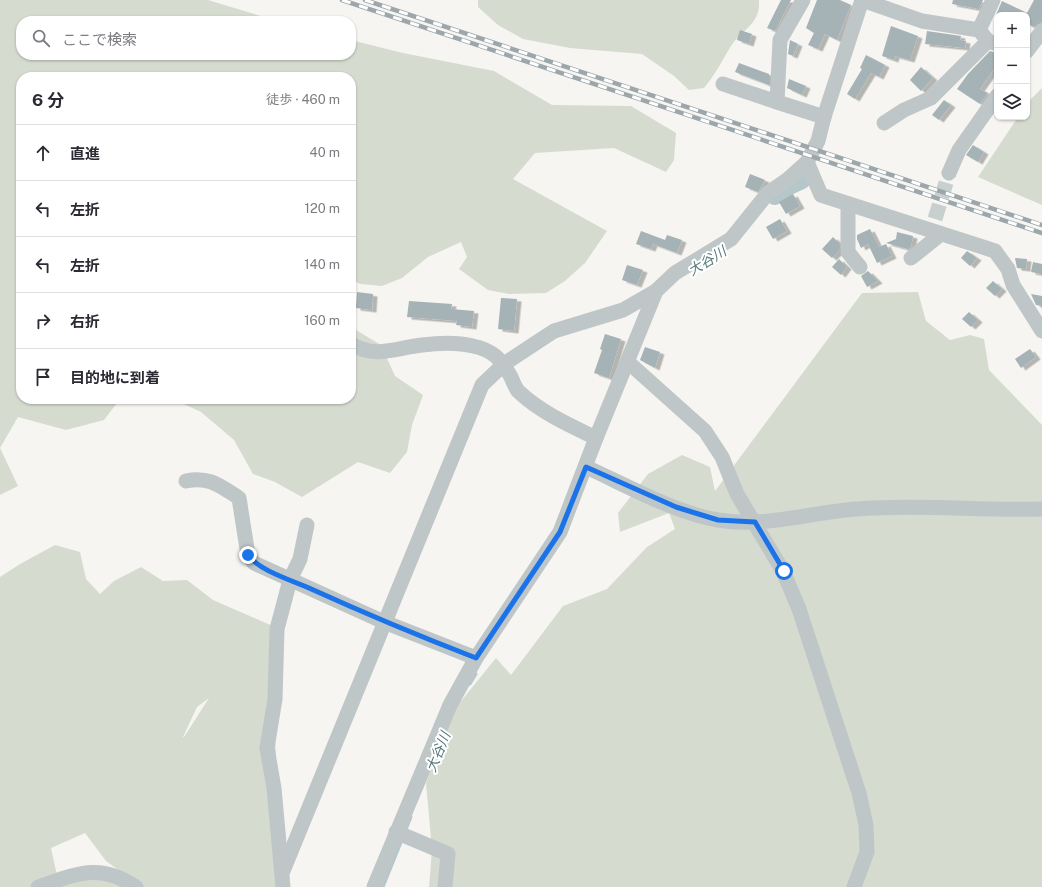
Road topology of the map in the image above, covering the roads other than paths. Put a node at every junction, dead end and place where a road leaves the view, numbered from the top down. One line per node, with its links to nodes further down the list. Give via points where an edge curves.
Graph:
1 (803, 0): 9 (street, via 780,40)
2 (993, 0): 5 (street)
3 (868, 1): 5 (street, via 922,21); 10 (street)
4 (1042, 31): 6 (street)
5 (988, 38): 11 (street, via 931,98 904,110)
6 (1029, 48)
7 (723, 84): 9 (street)
8 (994, 100): 13 (street, via 959,150)
9 (777, 102): 10 (street)
10 (824, 117): 12 (street, via 818,141)
11 (884, 123)
12 (807, 162): 14 (street, via 821,195); 18 (street, via 768,193 731,239 675,273)
13 (949, 173)
14 (848, 204): 15 (street); 17 (street, via 848,252)
15 (936, 228): 16 (street); 19 (street, via 995,251 1008,269 1012,285)
16 (911, 258)
17 (860, 267)
18 (656, 291): 21 (street); 22 (street, via 623,310 554,331)
19 (1042, 331)
20 (356, 347): 22 (street, via 362,350 384,352 422,345 457,344 492,351)
21 (628, 362): 23 (street); 27 (street, via 704,431 722,457 737,494)
22 (504, 364): 23 (street, via 517,390 560,420); 30 (street, via 482,385)
23 (596, 438): 24 (street)
24 (586, 467): 27 (street, via 676,507 718,520); 31 (street, via 560,532)
25 (186, 480): 29 (street, via 199,478 214,482 239,498 248,555 254,563)
26 (1042, 509): 27 (street, via 927,506 856,509)
27 (755, 522): 39 (street, via 784,571 800,610 859,793 866,825 867,852)
28 (307, 525): 29 (street, via 300,559)
29 (290, 580): 30 (street); 33 (street, via 277,629 276,699 267,748)
30 (384, 622): 31 (street); 33 (street)
31 (476, 658): 32 (street, via 450,705)
32 (396, 832): 37 (street); 38 (street, via 448,854)
33 (283, 871): 36 (street)
34 (38, 887): 35 (street, via 75,875 94,872 121,877)
35 (136, 887)
36 (283, 887)
37 (374, 887)
38 (445, 887)
39 (854, 887)

